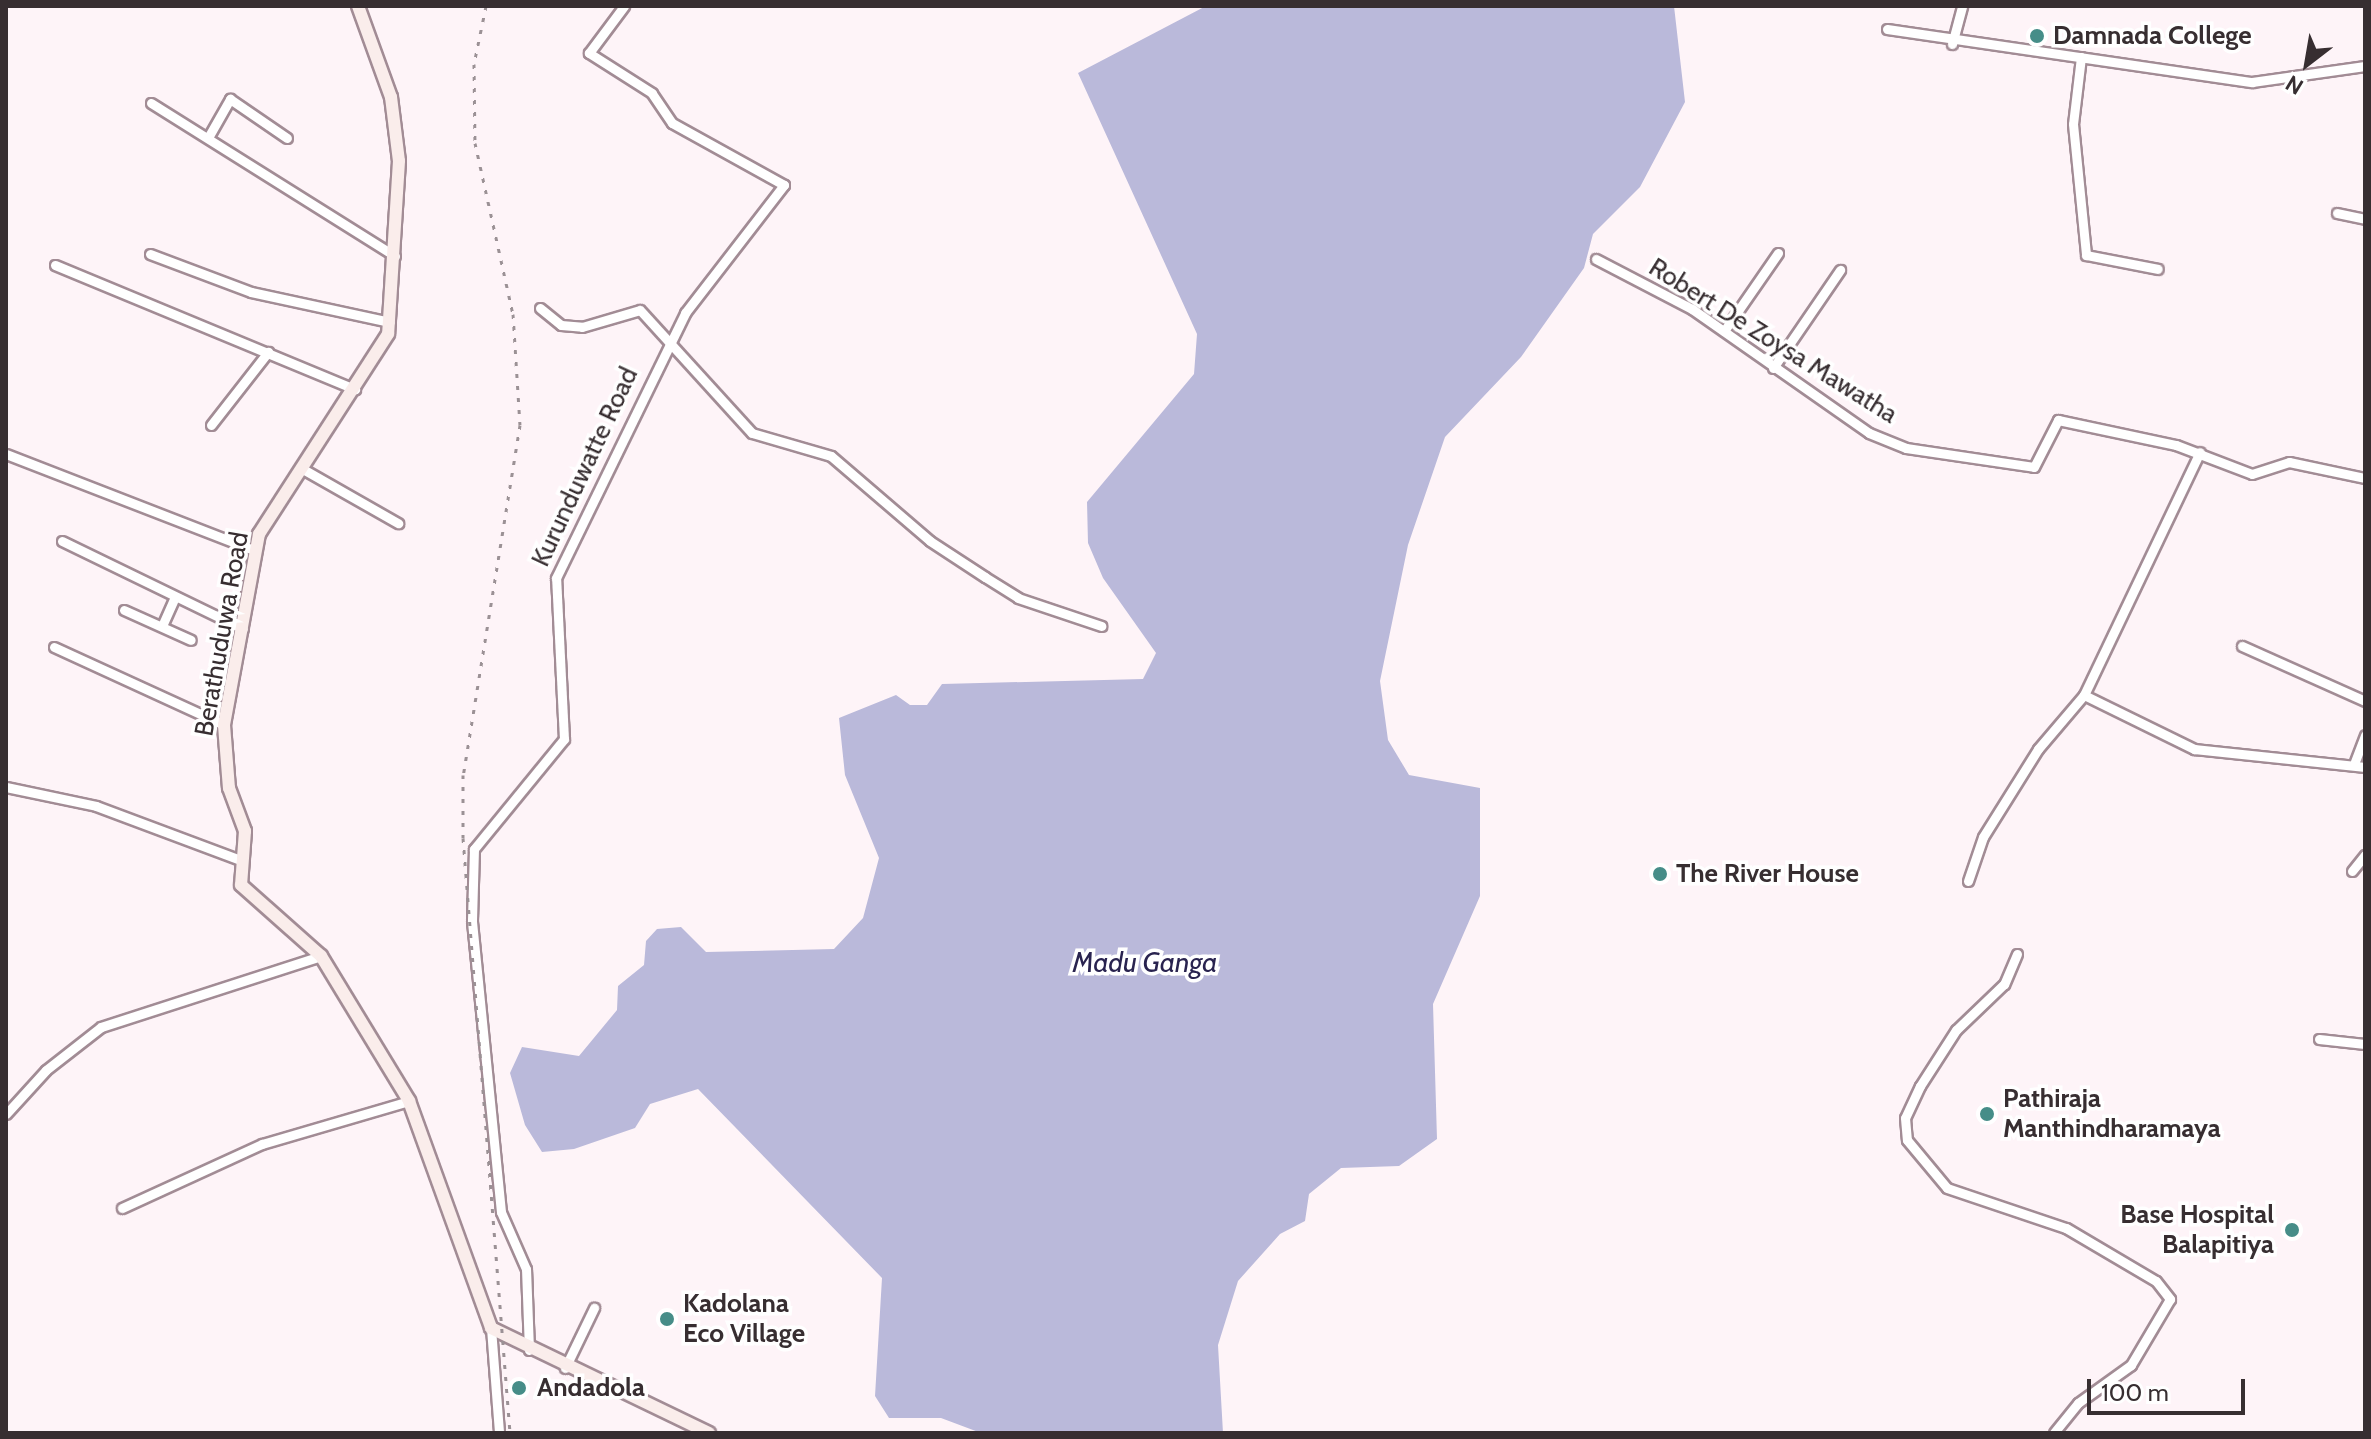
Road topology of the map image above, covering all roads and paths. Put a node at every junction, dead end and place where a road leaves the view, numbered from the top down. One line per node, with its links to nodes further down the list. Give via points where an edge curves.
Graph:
1 (358, 6): 15 (street, Berathuduwa Road, via 391,97)
2 (624, 6): 23 (street, Kurunduwatte Road, via 589,53 652,93 672,123 784,185)
3 (1962, 6): 5 (street)
4 (1887, 29): 5 (street)
5 (1952, 44): 6 (street)
6 (2081, 57): 7 (street, via 2252,82); 18 (street, via 2073,124 2086,255)
7 (2365, 66)
8 (151, 103): 9 (street)
9 (209, 136): 10 (street, via 230,99); 15 (street, via 290,196)
10 (287, 138)
11 (2337, 213): 12 (street)
12 (2365, 219)
13 (1778, 253): 22 (street)
14 (150, 254): 21 (street, via 251,292)
15 (397, 258): 21 (street, Berathuduwa Road)
16 (1596, 259): 22 (street, Robert De Zoysa Mawatha)
17 (55, 265): 24 (street)
18 (2158, 269)
19 (1840, 270): 25 (street)
20 (540, 308): 23 (street, via 561,325 582,327 635,308)
21 (390, 322): 26 (street, Berathuduwa Road)
22 (1724, 331): 25 (street, Robert De Zoysa Mawatha)
23 (670, 340): 38 (street, via 752,433 831,456 930,541 996,584); 63 (street, Kurunduwatte Road, via 556,578 564,739 474,849 472,920 501,1212 526,1269)
24 (268, 352): 26 (street); 27 (street)
25 (1773, 368): 28 (street, Robert De Zoysa Mawatha, via 1869,433 1906,448 2034,467 2058,420)
26 (355, 389): 30 (street, Berathuduwa Road)
27 (211, 425)
28 (2200, 452): 31 (street, Robert De Zoysa Mawatha, via 2252,474 2289,462); 43 (street)
29 (6, 454): 34 (street)
30 (301, 468): 32 (street); 34 (street, Berathuduwa Road, via 264,521)
31 (2365, 478)
32 (398, 523)
33 (62, 541): 35 (street)
34 (256, 551): 39 (street, Berathuduwa Road)
35 (174, 599): 37 (street); 39 (street)
36 (124, 610): 37 (street)
37 (162, 626): 40 (street)
38 (1101, 626)
39 (243, 629): 45 (street, Berathuduwa Road)
40 (191, 640)
41 (2242, 646): 44 (street)
42 (54, 647): 45 (street)
43 (2084, 695): 47 (street, via 2194,749); 53 (street, via 2038,749 1983,837)
44 (2365, 701)
45 (224, 725): 51 (street, Berathuduwa Road, via 229,788 245,831)
46 (2365, 735): 47 (street)
47 (2354, 764): 48 (street)
48 (2365, 767)
49 (6, 787): 51 (street, via 96,806)
50 (2365, 855): 52 (street)
51 (243, 861): 55 (street, Berathuduwa Road, via 241,885)
52 (2352, 871)
53 (1968, 881)
54 (2017, 954): 67 (street, via 2004,984 1956,1030 1920,1086 1905,1118 1907,1140 1947,1188 2066,1228 2156,1281 2170,1299 2131,1365 2078,1403)
55 (321, 956): 58 (street, Berathuduwa Road); 59 (street, via 101,1027 46,1070)
56 (2319, 1039): 57 (street)
57 (2365, 1044)
58 (409, 1101): 60 (street, via 262,1144); 62 (street, Berathuduwa Road)
59 (6, 1114)
60 (122, 1208)
61 (594, 1308): 64 (street)
62 (491, 1328): 63 (street); 65 (street)
63 (529, 1352): 64 (street)
64 (565, 1368): 66 (street)
65 (499, 1433)
66 (709, 1433)
67 (2054, 1433)

